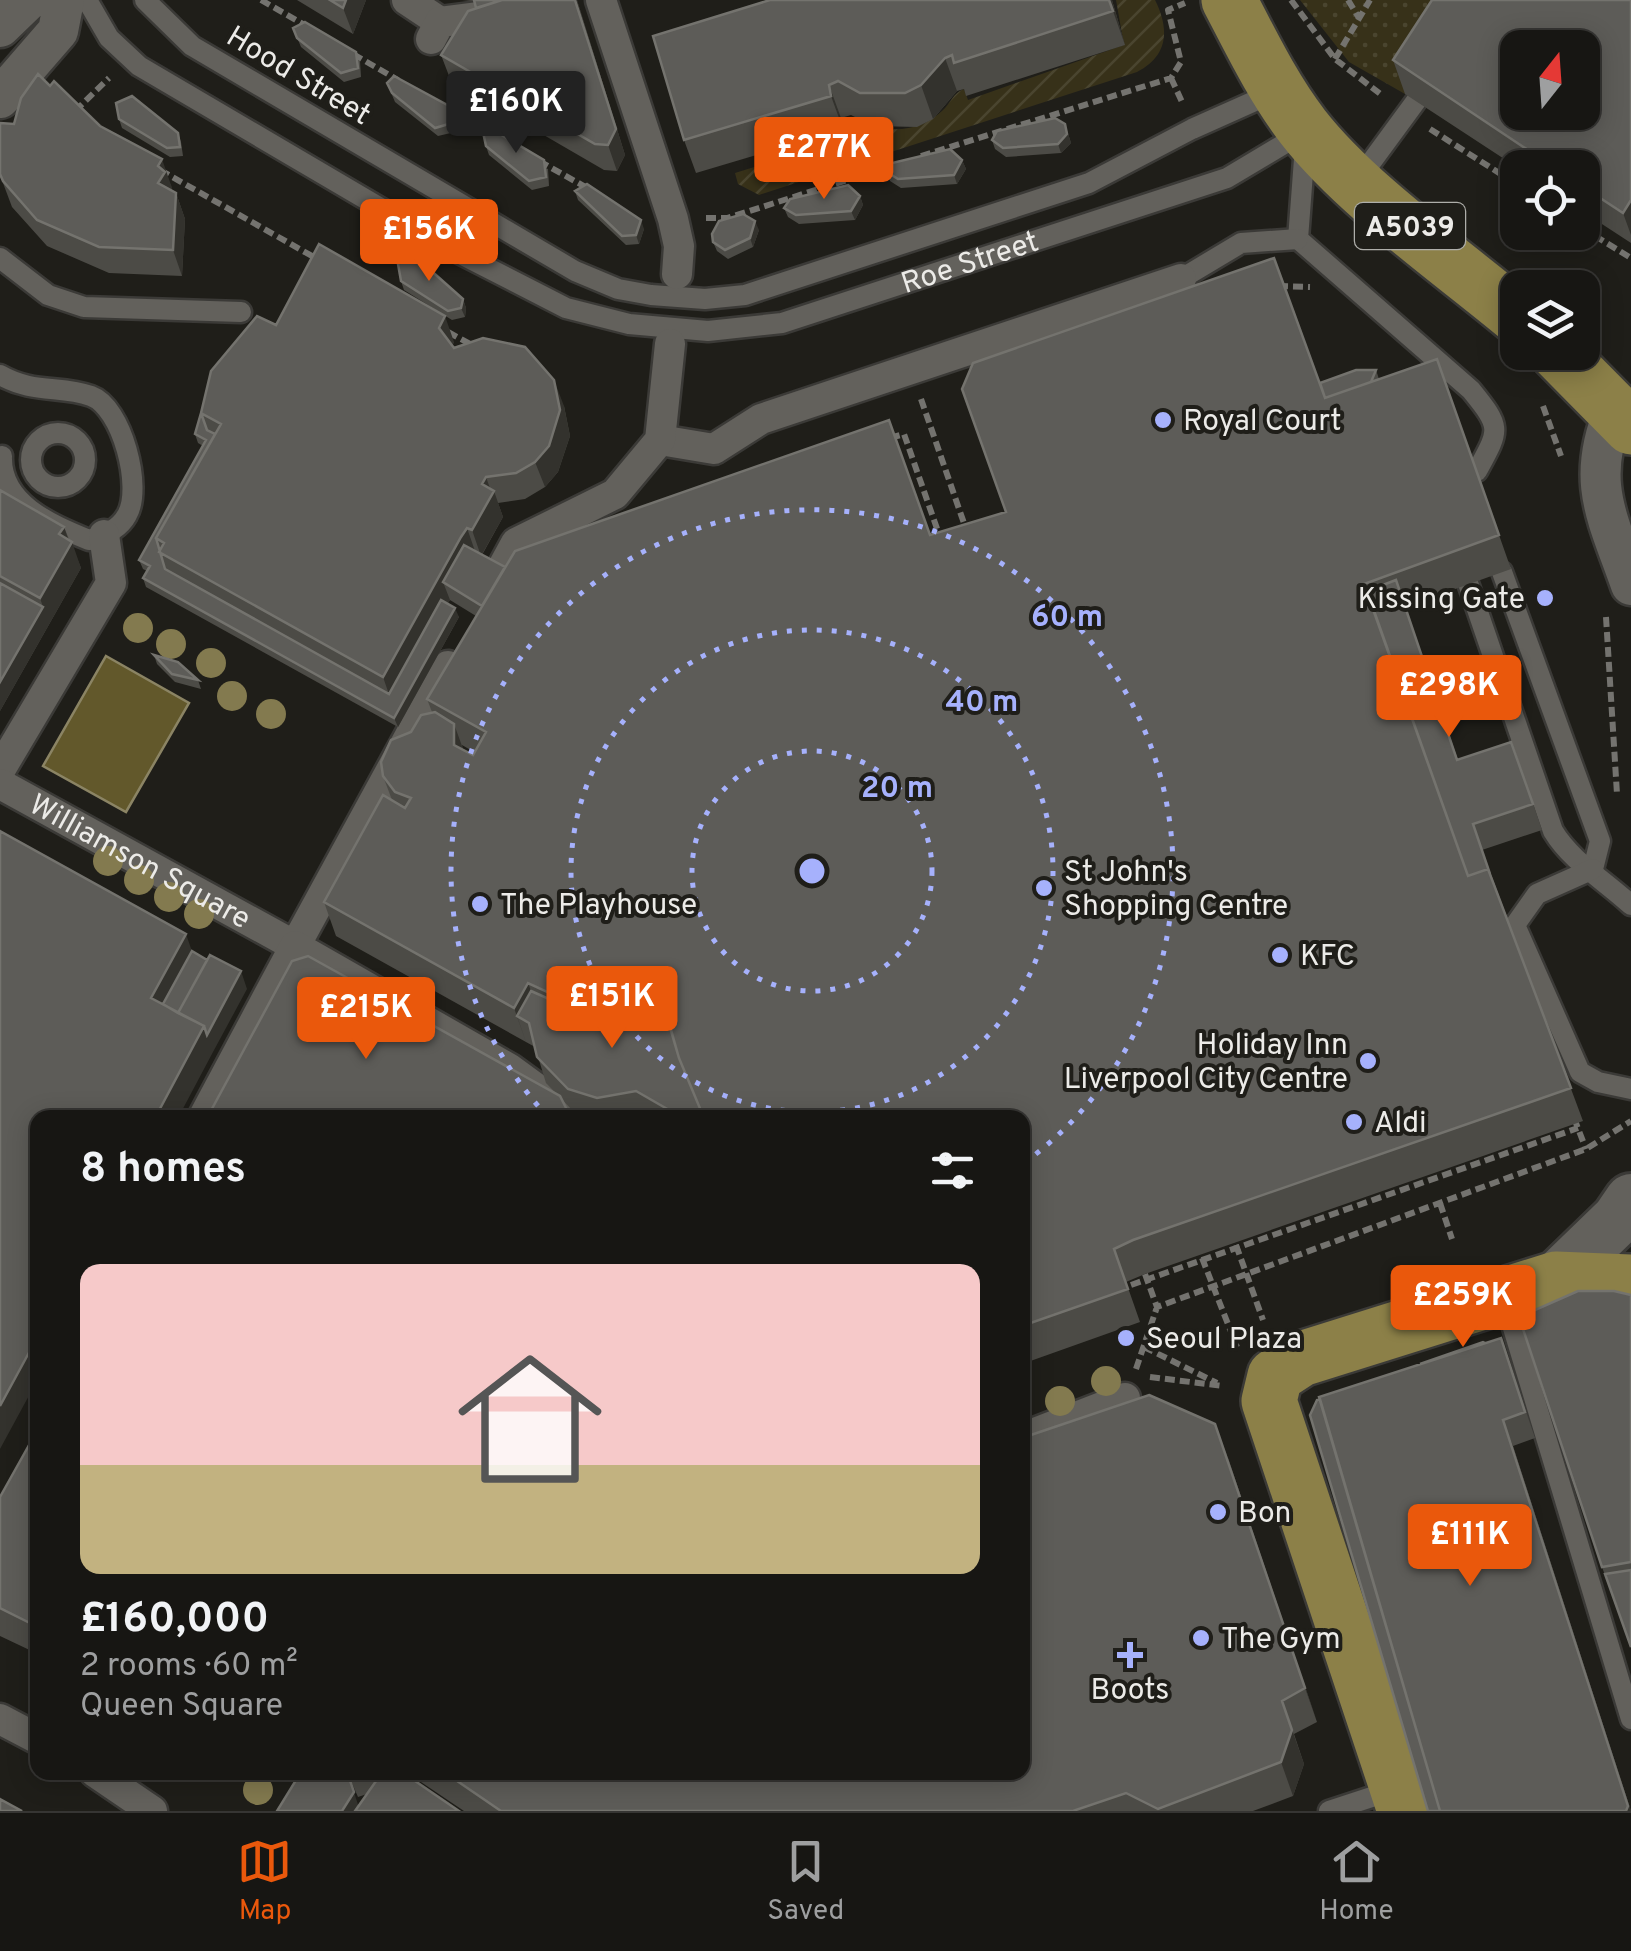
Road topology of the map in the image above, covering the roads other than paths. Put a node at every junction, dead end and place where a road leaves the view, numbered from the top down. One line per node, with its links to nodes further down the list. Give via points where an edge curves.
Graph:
1 (28, 0): 9 (street)
2 (64, 0): 10 (street, via 58,31)
3 (87, 0): 12 (lane, Roe Street, via 109,38 139,66 446,247 566,308 617,322 708,331 782,323 1228,178)
4 (146, 0): 18 (lane, Hood Street, via 192,46 575,270 618,289)
5 (407, 0): 6 (street, via 435,31)
6 (527, 0)
7 (601, 0): 16 (street, via 673,219)
8 (1229, 0): 12 (main road, A5039)
9 (0, 28)
10 (12, 83)
11 (1416, 101): 13 (lane)
12 (1292, 111): 13 (main road, A5039); 14 (lane); 18 (lane, Roe Street, via 1192,129 1089,183 793,281)
13 (1356, 182): 19 (main road, A5039)
14 (1298, 239): 17 (lane, via 1241,242); 28 (lane, via 1471,390 1495,420 1496,435)
15 (0, 258): 20 (lane, via 48,295 84,307)
16 (677, 274)
17 (1181, 279): 25 (street, via 761,419 714,449)
18 (705, 299)
19 (1500, 302)
20 (241, 312)
21 (670, 344): 25 (street)
22 (1575, 370): 24 (main road)
23 (0, 375): 29 (lane, via 48,392 92,396 105,405 128,456 132,504 126,519)
24 (1623, 418): 32 (street, via 1600,445 1600,497)
25 (660, 440): 37 (street, via 615,494 516,543)
26 (1, 455): 27 (lane); 29 (lane, via 6,489 26,507 89,540)
27 (32, 459)
28 (1477, 472)
29 (104, 536): 33 (street, Williamson Square, via 111,583)
30 (1502, 572): 35 (lane, via 1600,841)
31 (1468, 584): 35 (lane, via 1553,831 1566,854)
32 (1631, 585)
33 (0, 770)
34 (0, 784): 37 (street, Williamson Square)
35 (1593, 870): 36 (lane); 38 (lane, via 1537,894 1514,925 1580,1072)
36 (1631, 905)
37 (295, 946): 39 (street); 40 (street, Williamson Square, via 510,1069)
38 (1631, 1089)
39 (207, 1110)
40 (567, 1110)
41 (1631, 1200): 42 (street)
42 (1556, 1279): 43 (main road); 44 (main road)
43 (1631, 1282)
44 (1504, 1296): 48 (lane); 51 (main road, via 1301,1359 1256,1361)
45 (1130, 1386): 46 (street)
46 (1030, 1434)
47 (0, 1718): 49 (street)
48 (1631, 1719)
49 (30, 1735)
50 (107, 1780): 52 (street)
51 (1402, 1800): 53 (lane)
52 (152, 1811)
53 (1329, 1811)

